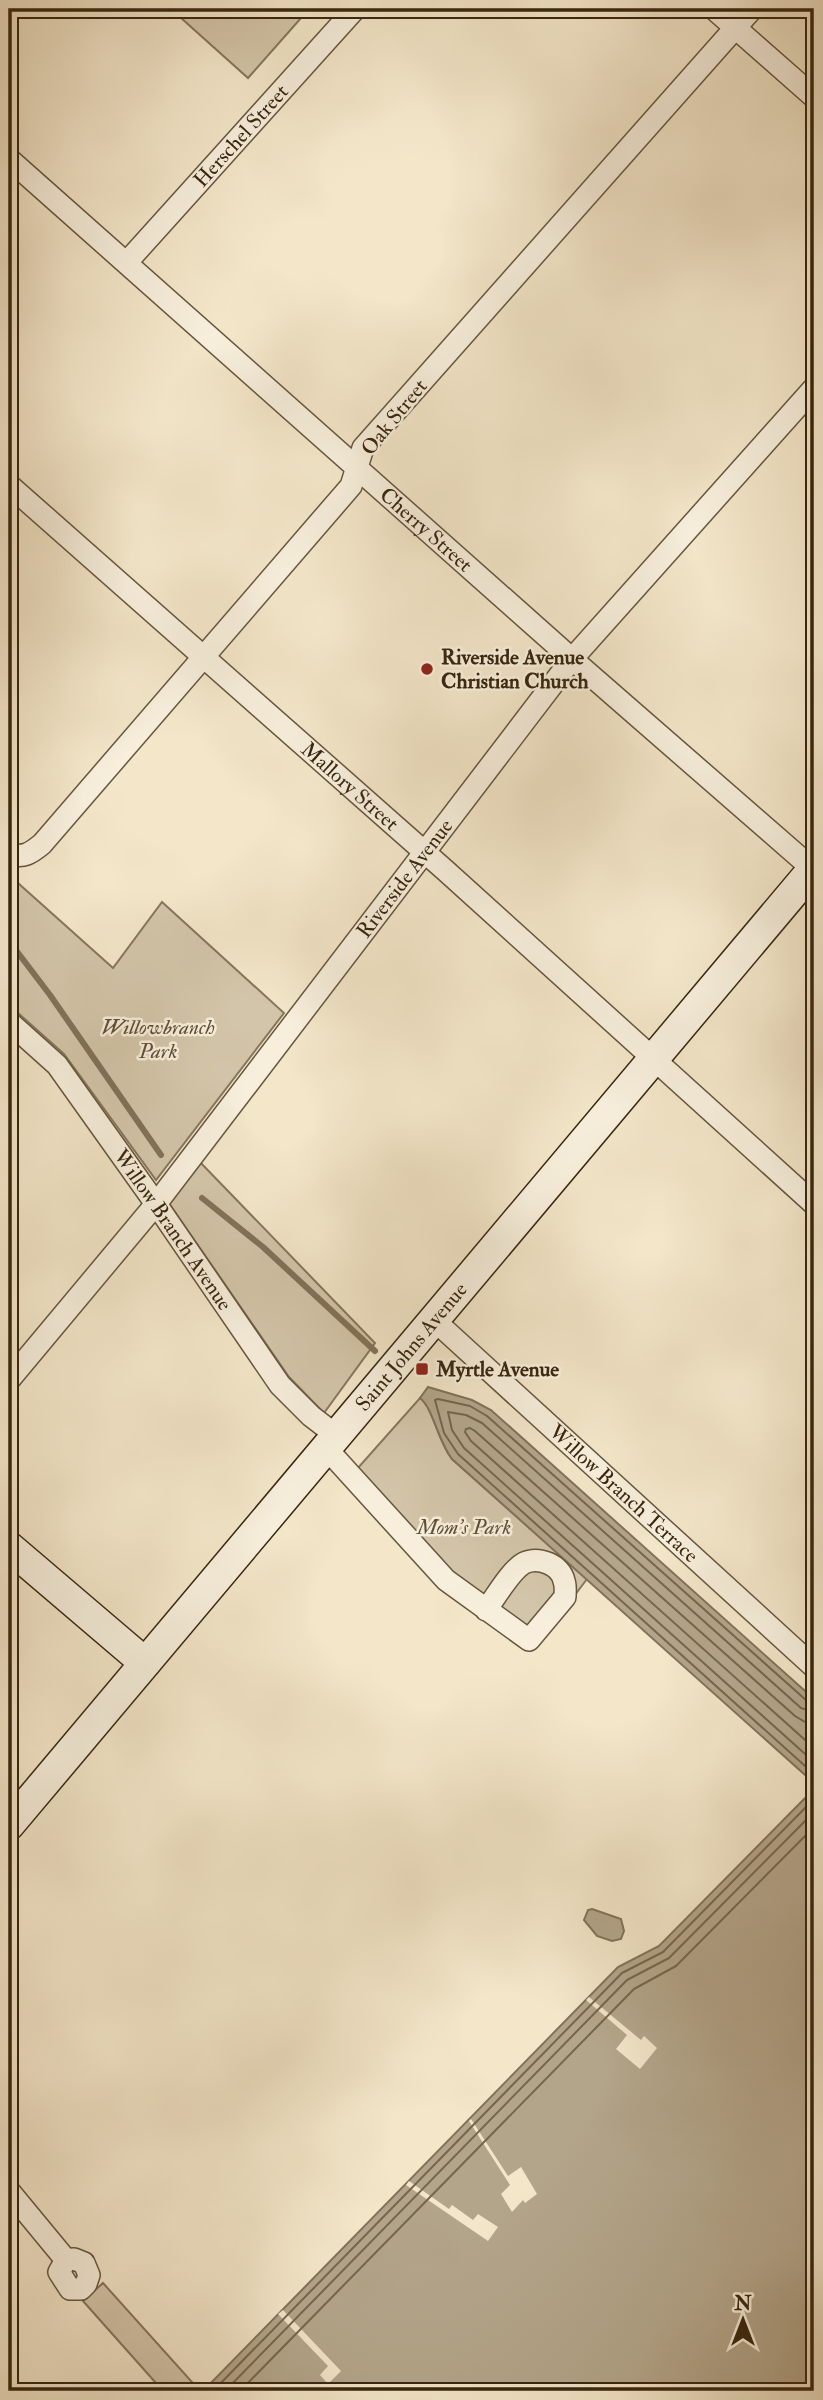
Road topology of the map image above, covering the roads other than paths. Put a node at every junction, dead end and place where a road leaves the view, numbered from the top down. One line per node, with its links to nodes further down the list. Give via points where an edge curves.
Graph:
1 (355, 9): 7 (street, Herschel Street)
2 (714, 9): 4 (street)
3 (752, 9): 4 (street, Oak Street)
4 (736, 27): 5 (street); 9 (street, Oak Street, via 363,448)
5 (814, 97)
6 (9, 159): 7 (street, Cherry Street)
7 (127, 262): 9 (street, Cherry Street)
8 (814, 388): 12 (street, Riverside Avenue)
9 (357, 466): 11 (street, Oak Street, via 351,486); 12 (street, Cherry Street)
10 (9, 485): 11 (street, Mallory Street)
11 (202, 656): 13 (street, Mallory Street); 14 (street, Oak Street, via 42,844 30,854)
12 (572, 659): 13 (street, Riverside Avenue); 15 (street, Cherry Street)
13 (424, 852): 17 (street, Mallory Street); 18 (street, Riverside Avenue)
14 (13, 855)
15 (814, 869): 17 (main road, Saint Johns Avenue)
16 (9, 1022): 18 (street, Willow Branch Avenue, via 57,1065)
17 (654, 1058): 19 (street, Mallory Street); 20 (main road, Saint Johns Avenue)
18 (156, 1204): 21 (street, Riverside Avenue); 22 (street, Willow Branch Avenue, via 280,1385)
19 (814, 1204)
20 (434, 1320): 22 (main road, Saint Johns Avenue); 26 (street, Willow Branch Terrace)
21 (9, 1380)
22 (331, 1442): 24 (street, Willow Branch Avenue, via 446,1580); 25 (main road, Saint Johns Avenue)
23 (9, 1546): 25 (main road)
24 (486, 1610)
25 (145, 1663): 27 (main road, Saint Johns Avenue)
26 (814, 1667)
27 (9, 1825)
28 (9, 2191): 29 (street)
29 (66, 2259)

